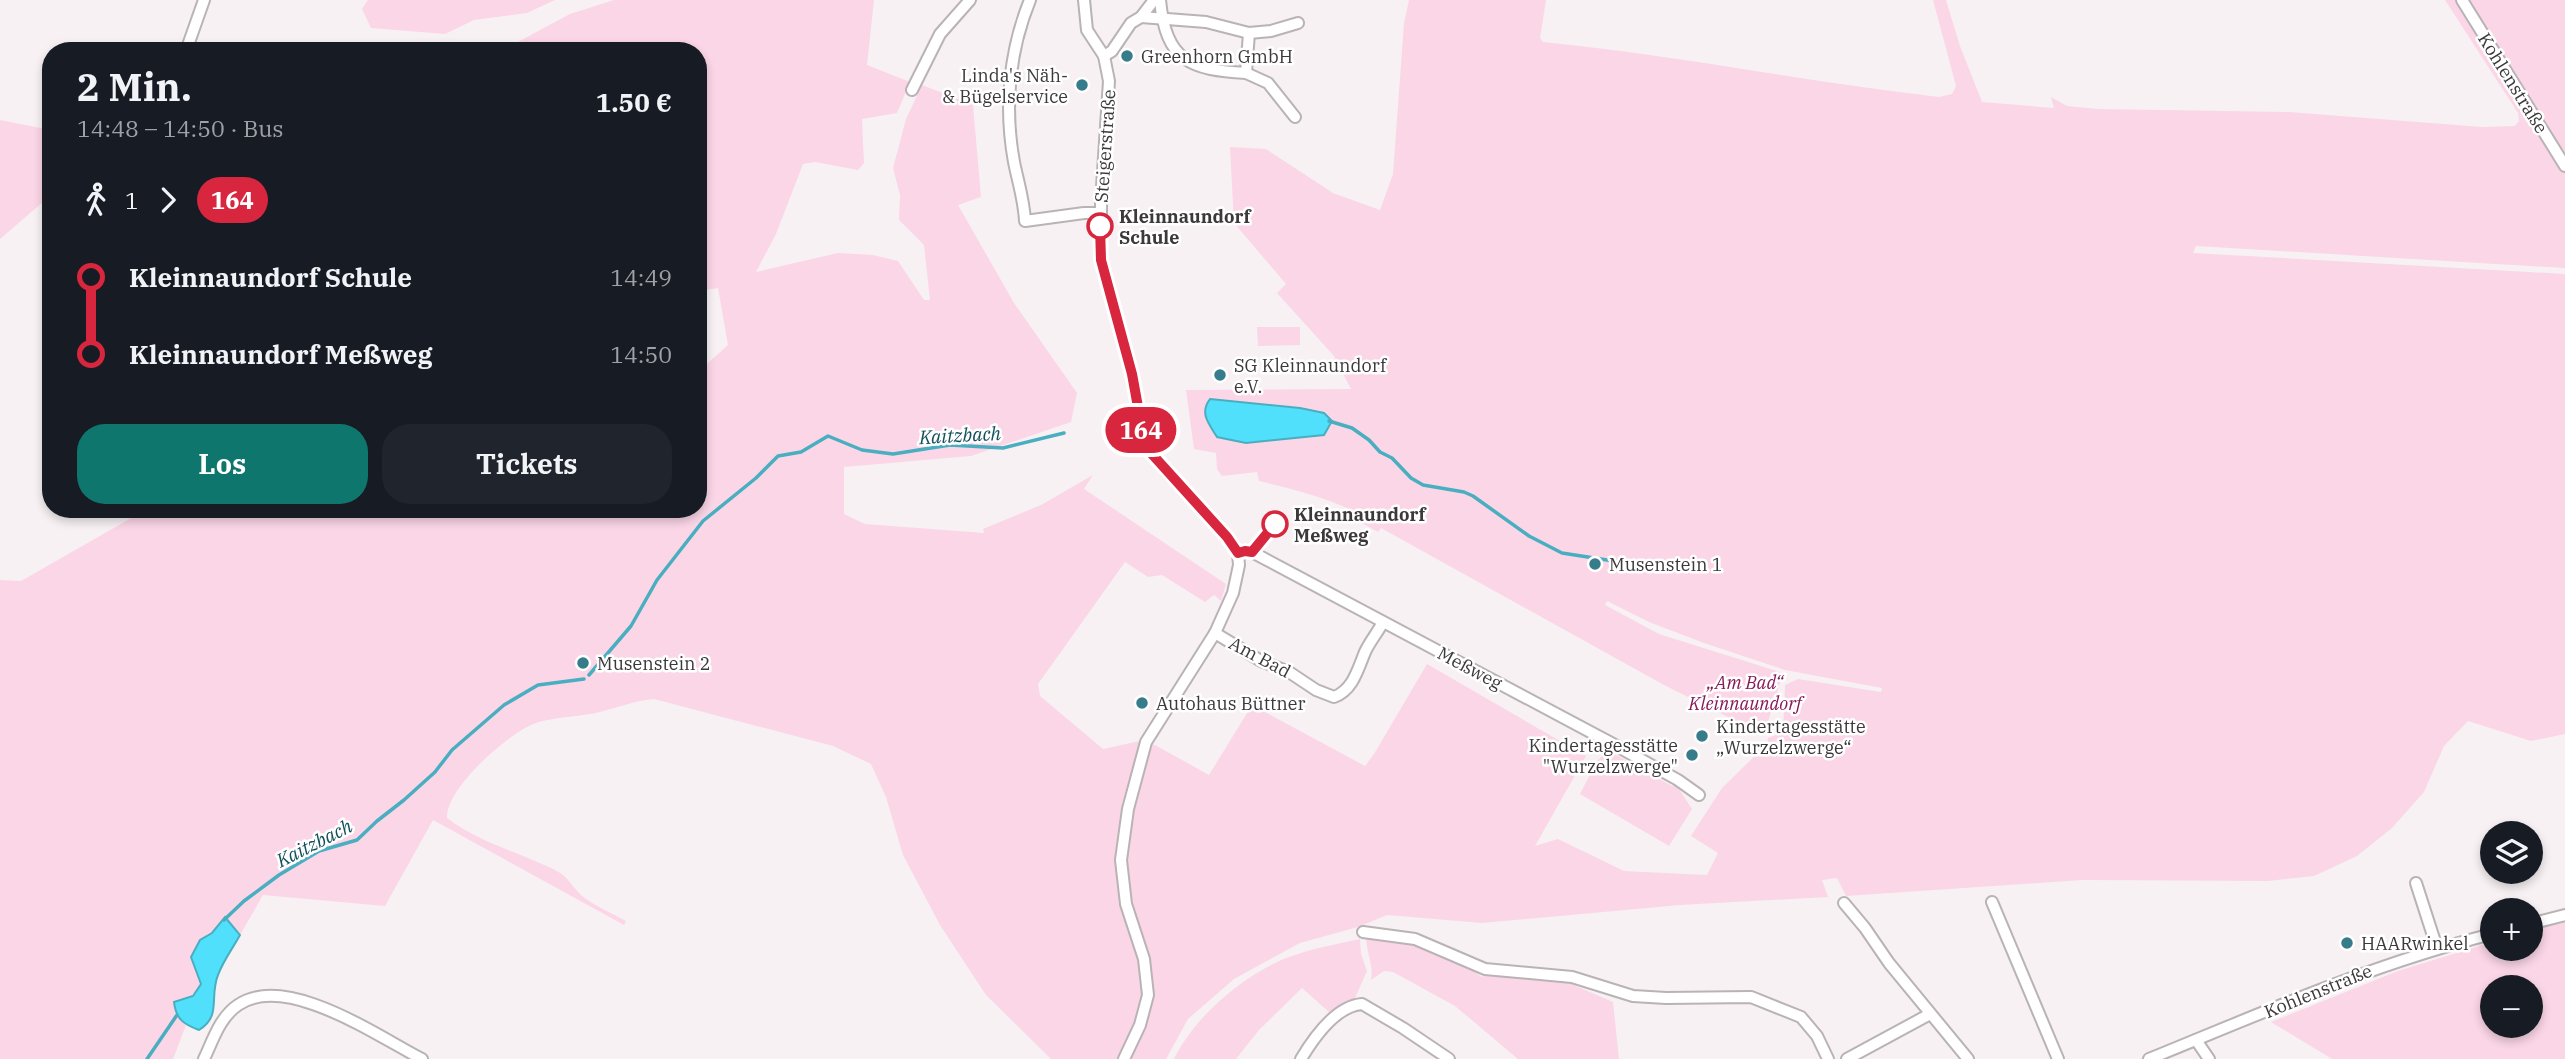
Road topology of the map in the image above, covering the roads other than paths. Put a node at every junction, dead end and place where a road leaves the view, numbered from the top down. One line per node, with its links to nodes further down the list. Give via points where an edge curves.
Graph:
1 (204, 0): 12 (street)
2 (970, 0): 15 (street, via 940,33)
3 (1030, 0): 18 (street, via 1019,31 1009,88 1014,162 1025,221)
4 (1084, 0): 13 (street, Steigerstraße, via 1087,30)
5 (1154, 0): 8 (street)
6 (1160, 0): 9 (street)
7 (2462, 0): 17 (street, Kohlenstraße)
8 (1141, 17): 9 (street); 13 (street)
9 (1162, 20): 11 (street, via 1206,22); 14 (street, via 1172,46 1186,60 1199,68)
10 (1298, 23): 11 (street)
11 (1249, 33): 14 (street)
12 (189, 42)
13 (1104, 55): 18 (street, Steigerstraße, via 1109,81)
14 (1246, 73): 16 (street, via 1268,83)
15 (912, 90)
16 (1295, 117)
17 (2565, 166)
18 (1101, 213): 19 (street, Steigerstraße, via 1101,260 1132,374 1144,440)
19 (1238, 553): 20 (street, Meßweg, via 1252,552); 21 (street, via 1233,593)
20 (1383, 622): 21 (street, Am Bad, via 1351,685 1334,697); 22 (street, Meßweg, via 1621,748)
21 (1215, 634): 35 (street, via 1146,742 1128,809 1121,860 1126,904 1144,959 1148,995)
22 (1699, 795)
23 (2416, 883): 30 (street)
24 (1992, 902): 41 (street)
25 (1844, 903): 31 (street)
26 (2565, 915): 27 (street)
27 (2543, 921)
28 (1363, 932): 38 (street, via 1415,939 1485,969 1572,977 1633,996 1751,997 1801,1017)
29 (2480, 937): 30 (street, Kohlenstraße)
30 (2437, 948): 32 (street, Kohlenstraße, via 2368,970)
31 (1930, 1014): 39 (street); 40 (street)
32 (2196, 1040): 42 (street, Kohlenstraße); 43 (street)
33 (204, 1059): 34 (street, via 228,1013 250,998 262,996 298,999 322,1007)
34 (422, 1059)
35 (1124, 1059)
36 (1301, 1059): 37 (street, via 1328,1023 1362,1004)
37 (1449, 1059)
38 (1828, 1059)
39 (1847, 1059)
40 (1968, 1059)
41 (2058, 1059)
42 (2149, 1059)
43 (2209, 1059)

